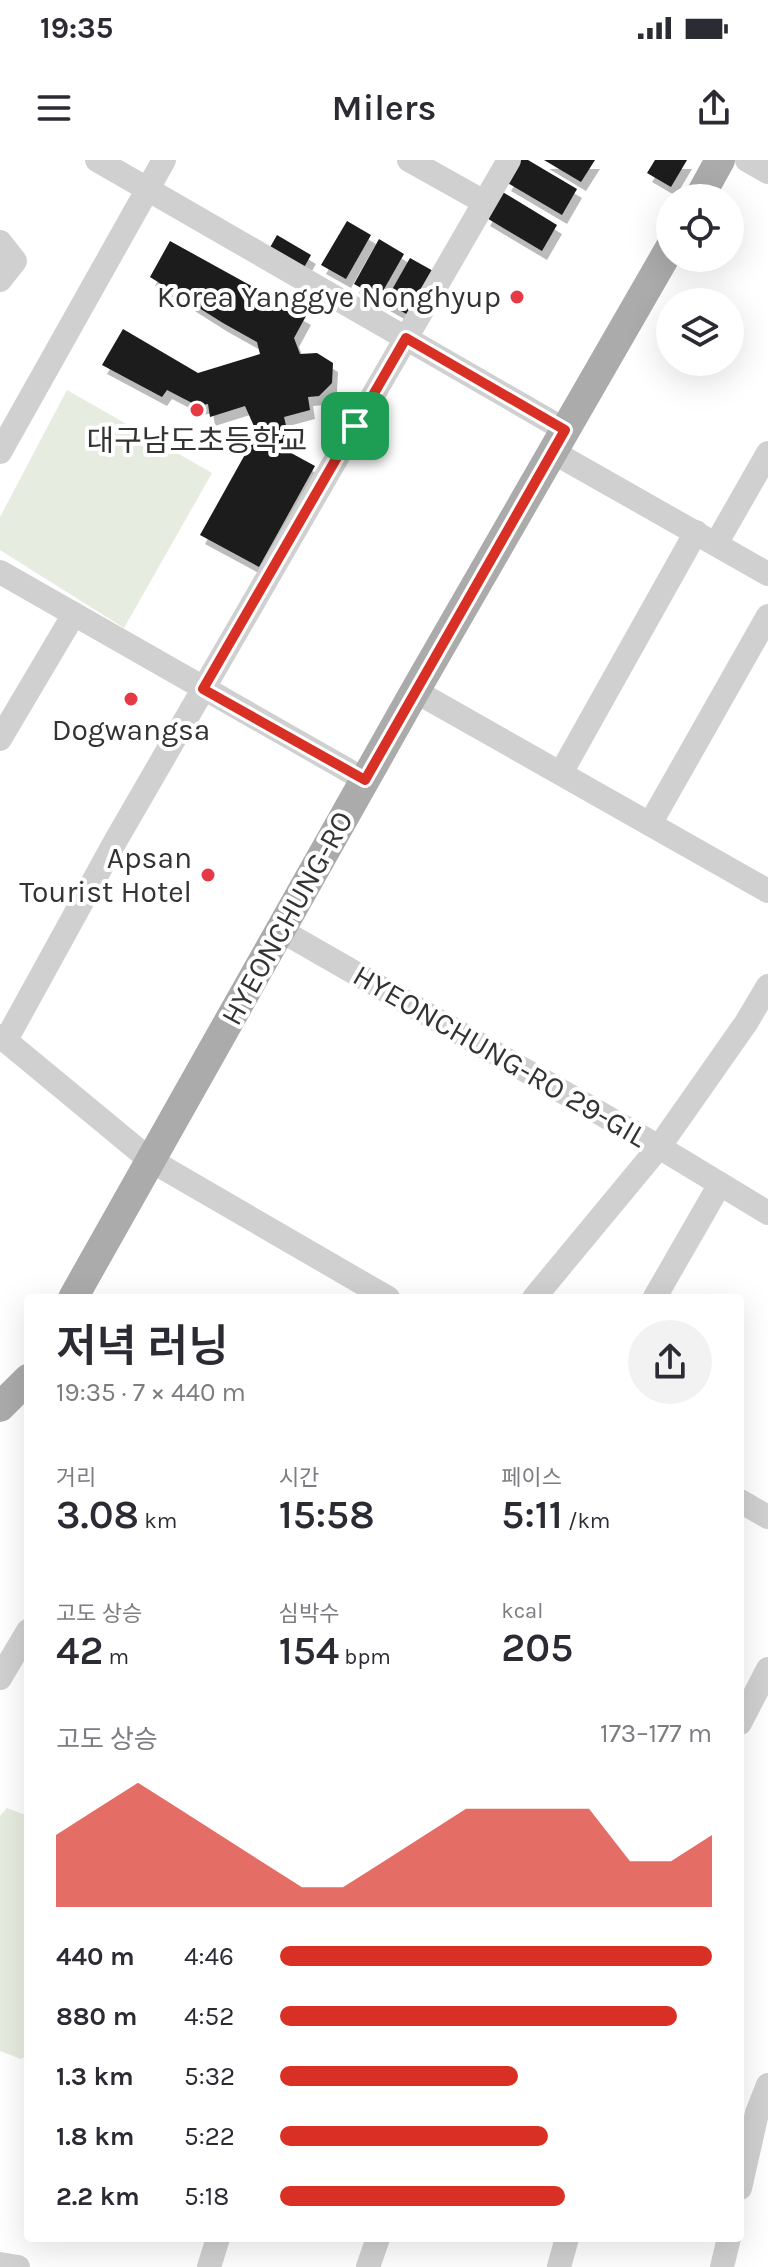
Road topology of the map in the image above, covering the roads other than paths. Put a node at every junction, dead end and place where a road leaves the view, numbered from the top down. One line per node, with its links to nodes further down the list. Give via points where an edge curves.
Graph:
1 (97, 160): 9 (street)
2 (164, 160): 9 (street)
3 (409, 160): 10 (street)
4 (509, 160): 10 (street)
5 (720, 160): 8 (main road)
6 (747, 160): 7 (street)
7 (768, 172)
8 (707, 184)
9 (147, 189): 14 (street); 16 (street)
10 (484, 202): 14 (street)
11 (0, 242): 13 (street, via 15,261)
12 (656, 272): 15 (main road, HYEONCHUNG-RO)
13 (0, 280)
14 (406, 338): 15 (street); 23 (street)
15 (559, 441): 18 (street); 24 (main road, HYEONCHUNG-RO)
16 (0, 452)
17 (768, 453): 18 (street)
18 (706, 538): 20 (street); 26 (street)
19 (0, 572): 21 (street)
20 (768, 574)
21 (74, 614): 23 (street); 25 (street)
22 (768, 616): 28 (street)
23 (203, 689): 27 (street); 32 (street)
24 (415, 691): 26 (street); 27 (main road, HYEONCHUNG-RO)
25 (0, 739)
26 (561, 773): 28 (street)
27 (365, 780): 30 (main road, HYEONCHUNG-RO)
28 (650, 824): 29 (street)
29 (768, 891)
30 (280, 930): 33 (street, HYEONCHUNG-RO 29-GIL); 34 (main road, HYEONCHUNG-RO)
31 (768, 986): 33 (street)
32 (3, 1038): 34 (street)
33 (659, 1147): 35 (street, HYEONCHUNG-RO 29-GIL); 39 (street)
34 (150, 1160): 37 (main road, HYEONCHUNG-RO); 38 (street)
35 (720, 1184): 36 (street, HYEONCHUNG-RO 29-GIL); 40 (street)
36 (768, 1213)
37 (75, 1294)
38 (381, 1294)
39 (537, 1294)
40 (657, 1294)
41 (24, 1383): 42 (main road)
42 (0, 1407)
43 (744, 1503): 44 (street)
44 (768, 1517)
45 (24, 1638): 47 (street)
46 (768, 1669): 48 (street)
47 (0, 1678)
48 (762, 1696): 49 (street)
49 (744, 1718)
50 (768, 2085): 51 (street)
51 (755, 2113): 52 (street)
52 (744, 2168)
53 (217, 2242): 60 (street)
54 (377, 2242): 61 (street)
55 (566, 2242): 62 (street)
56 (728, 2242): 63 (street)
57 (0, 2264): 58 (street)
58 (10, 2266): 59 (street)
59 (18, 2267)
60 (209, 2267)
61 (368, 2267)
62 (559, 2267)
63 (722, 2267)

